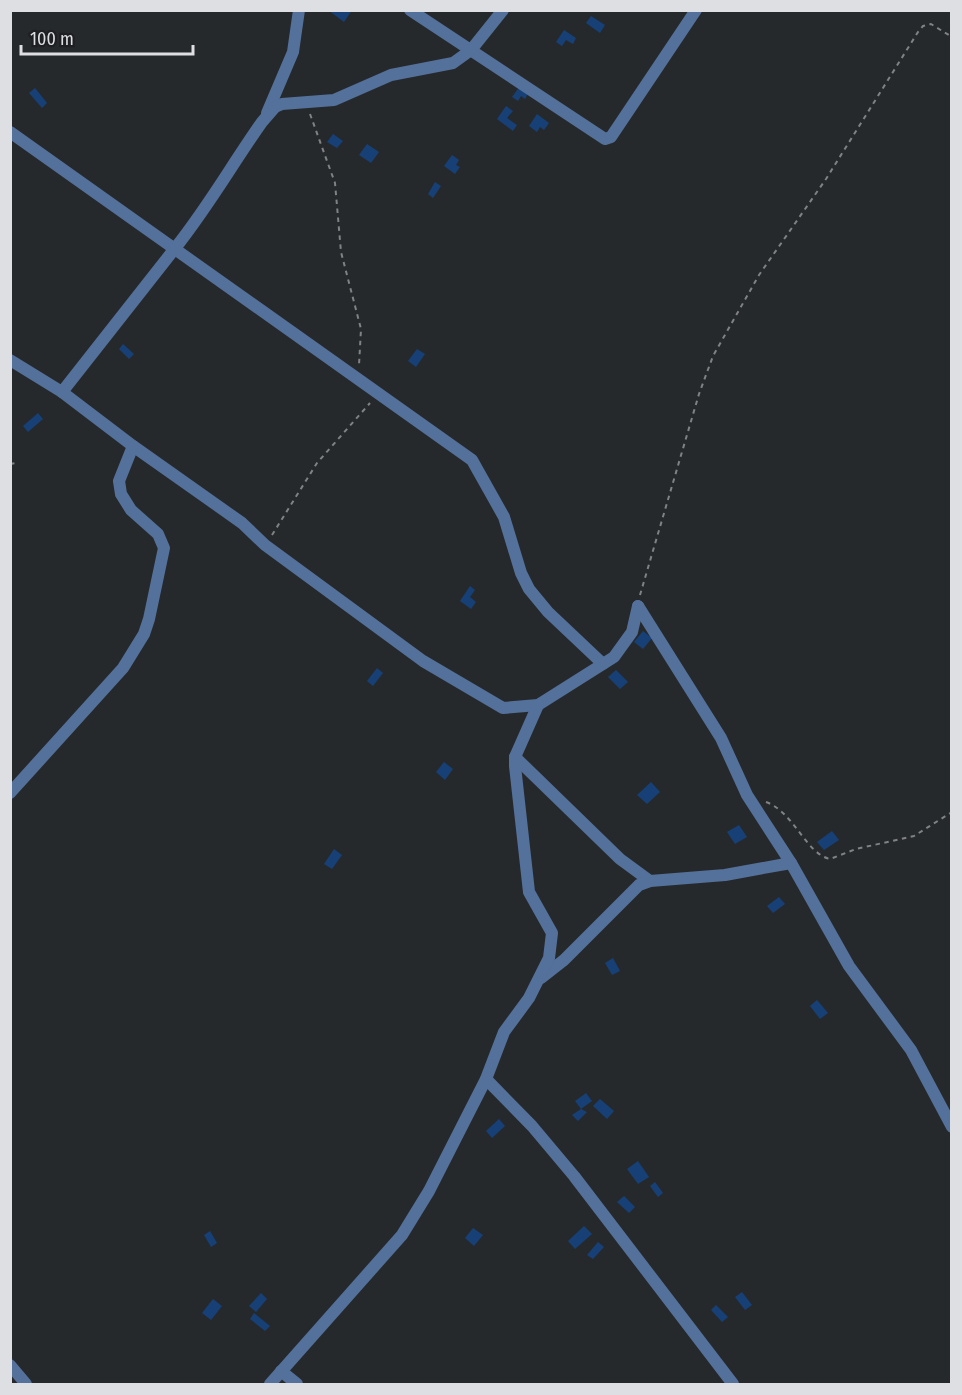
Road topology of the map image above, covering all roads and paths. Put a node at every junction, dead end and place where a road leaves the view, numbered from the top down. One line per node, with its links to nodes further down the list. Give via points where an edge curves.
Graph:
1 (299, 10): 8 (street, via 293,52)
2 (410, 10): 6 (street)
3 (503, 10): 6 (street)
4 (696, 10): 6 (street, via 609,139 601,138)
5 (951, 37): 19 (path, via 931,24 918,32 826,179 759,274 727,330 699,394 642,581)
6 (471, 50): 7 (street, via 444,66 391,75 343,98)
7 (307, 103): 8 (street, via 282,104); 12 (path, via 335,183 341,252 361,329)
8 (266, 117): 10 (street)
9 (10, 132): 10 (street)
10 (175, 248): 12 (street); 13 (street)
11 (10, 360): 13 (street)
12 (359, 380): 14 (street)
13 (62, 392): 15 (street)
14 (378, 394): 18 (path, via 317,463); 20 (street, via 472,460 504,517 521,573 530,589 548,612)
15 (133, 446): 18 (street, via 242,523); 23 (street, via 119,481 122,494 131,510 158,534 164,548 149,620 123,668)
16 (16, 463): 17 (path)
17 (10, 464)
18 (265, 545): 21 (street, via 423,661 495,705)
19 (638, 606): 20 (street, via 632,632 623,648); 26 (street, via 721,738 747,795)
20 (603, 664): 21 (street)
21 (538, 705): 22 (street)
22 (515, 758): 27 (street, via 620,859); 28 (street, via 529,892 552,933 549,958)
23 (10, 793)
24 (765, 802): 25 (path, via 784,812 820,854 830,859 914,836)
25 (951, 812)
26 (791, 863): 27 (street, via 725,875); 30 (street, via 849,966 911,1050)
27 (650, 880): 28 (street, via 627,895 564,960)
28 (540, 979): 29 (street, via 504,1032)
29 (486, 1079): 32 (street, via 402,1235); 36 (street, via 574,1176)
30 (951, 1126)
31 (10, 1365): 33 (street)
32 (282, 1371): 34 (street); 35 (street)
33 (26, 1384)
34 (270, 1384)
35 (297, 1384)
36 (733, 1384)

